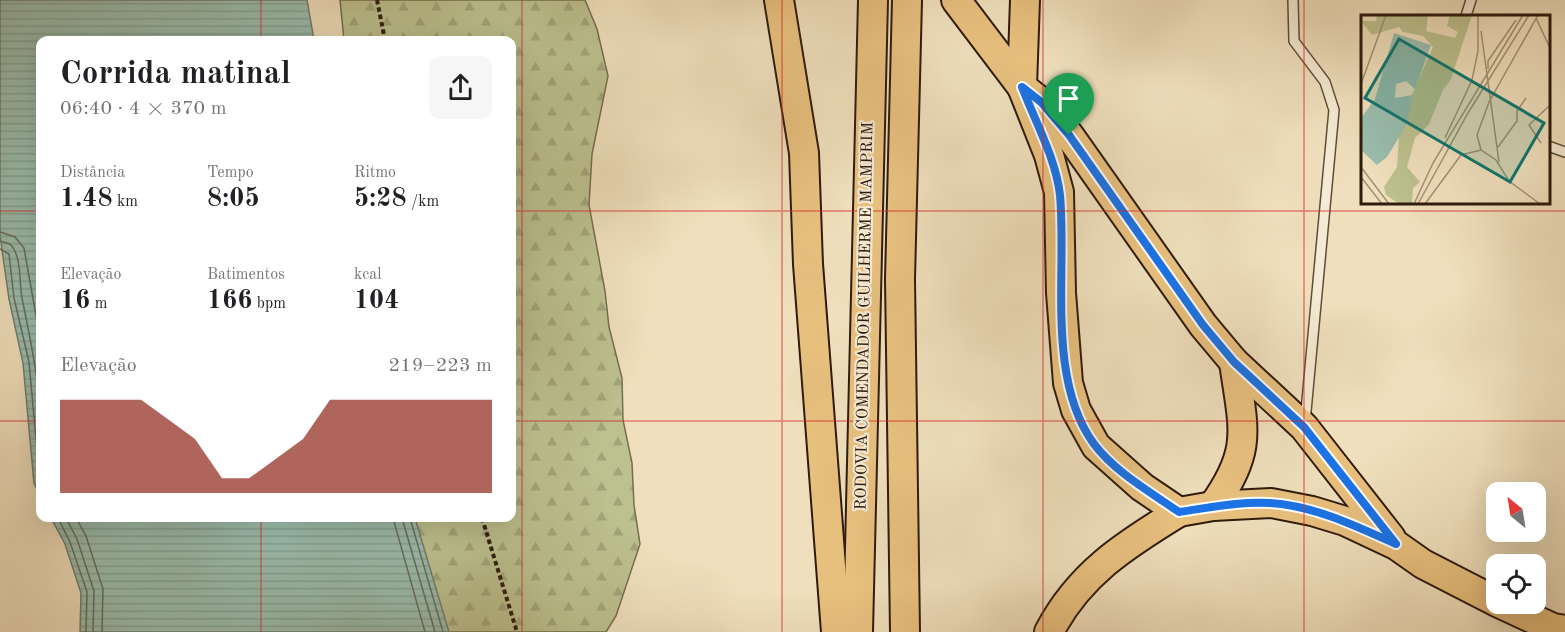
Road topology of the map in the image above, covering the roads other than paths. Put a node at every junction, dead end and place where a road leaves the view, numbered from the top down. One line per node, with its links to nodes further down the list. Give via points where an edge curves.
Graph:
1 (779, 0): 20 (main road, via 804,153 808,264)
2 (873, 0): 21 (main road, RODOVIA COMENDADOR GUILHERME MAMPRIM)
3 (907, 0): 22 (main road, via 900,279)
4 (956, 0): 9 (main road)
5 (1025, 0): 9 (main road)
6 (1293, 0): 13 (lane, via 1294,41 1325,82 1334,110)
7 (1471, 0): 8 (lane)
8 (1466, 15)
9 (1016, 80): 12 (main road, via 1069,135 1203,325); 15 (main road, via 1049,155 1059,192 1060,293 1068,383 1076,410 1095,446 1142,487)
10 (1550, 147): 11 (lane)
11 (1565, 152)
12 (1234, 362): 13 (main road); 14 (main road, via 1244,440 1239,464)
13 (1304, 427): 16 (main road)
14 (1212, 506): 15 (main road); 16 (main road, via 1271,503 1312,511)
15 (1179, 512): 23 (main road, via 1121,547 1094,571)
16 (1396, 544): 17 (main road, via 1424,564)
17 (1486, 596)
18 (1523, 614): 19 (main road)
19 (1565, 630)
20 (836, 632)
21 (858, 632)
22 (905, 632)
23 (1049, 632)

